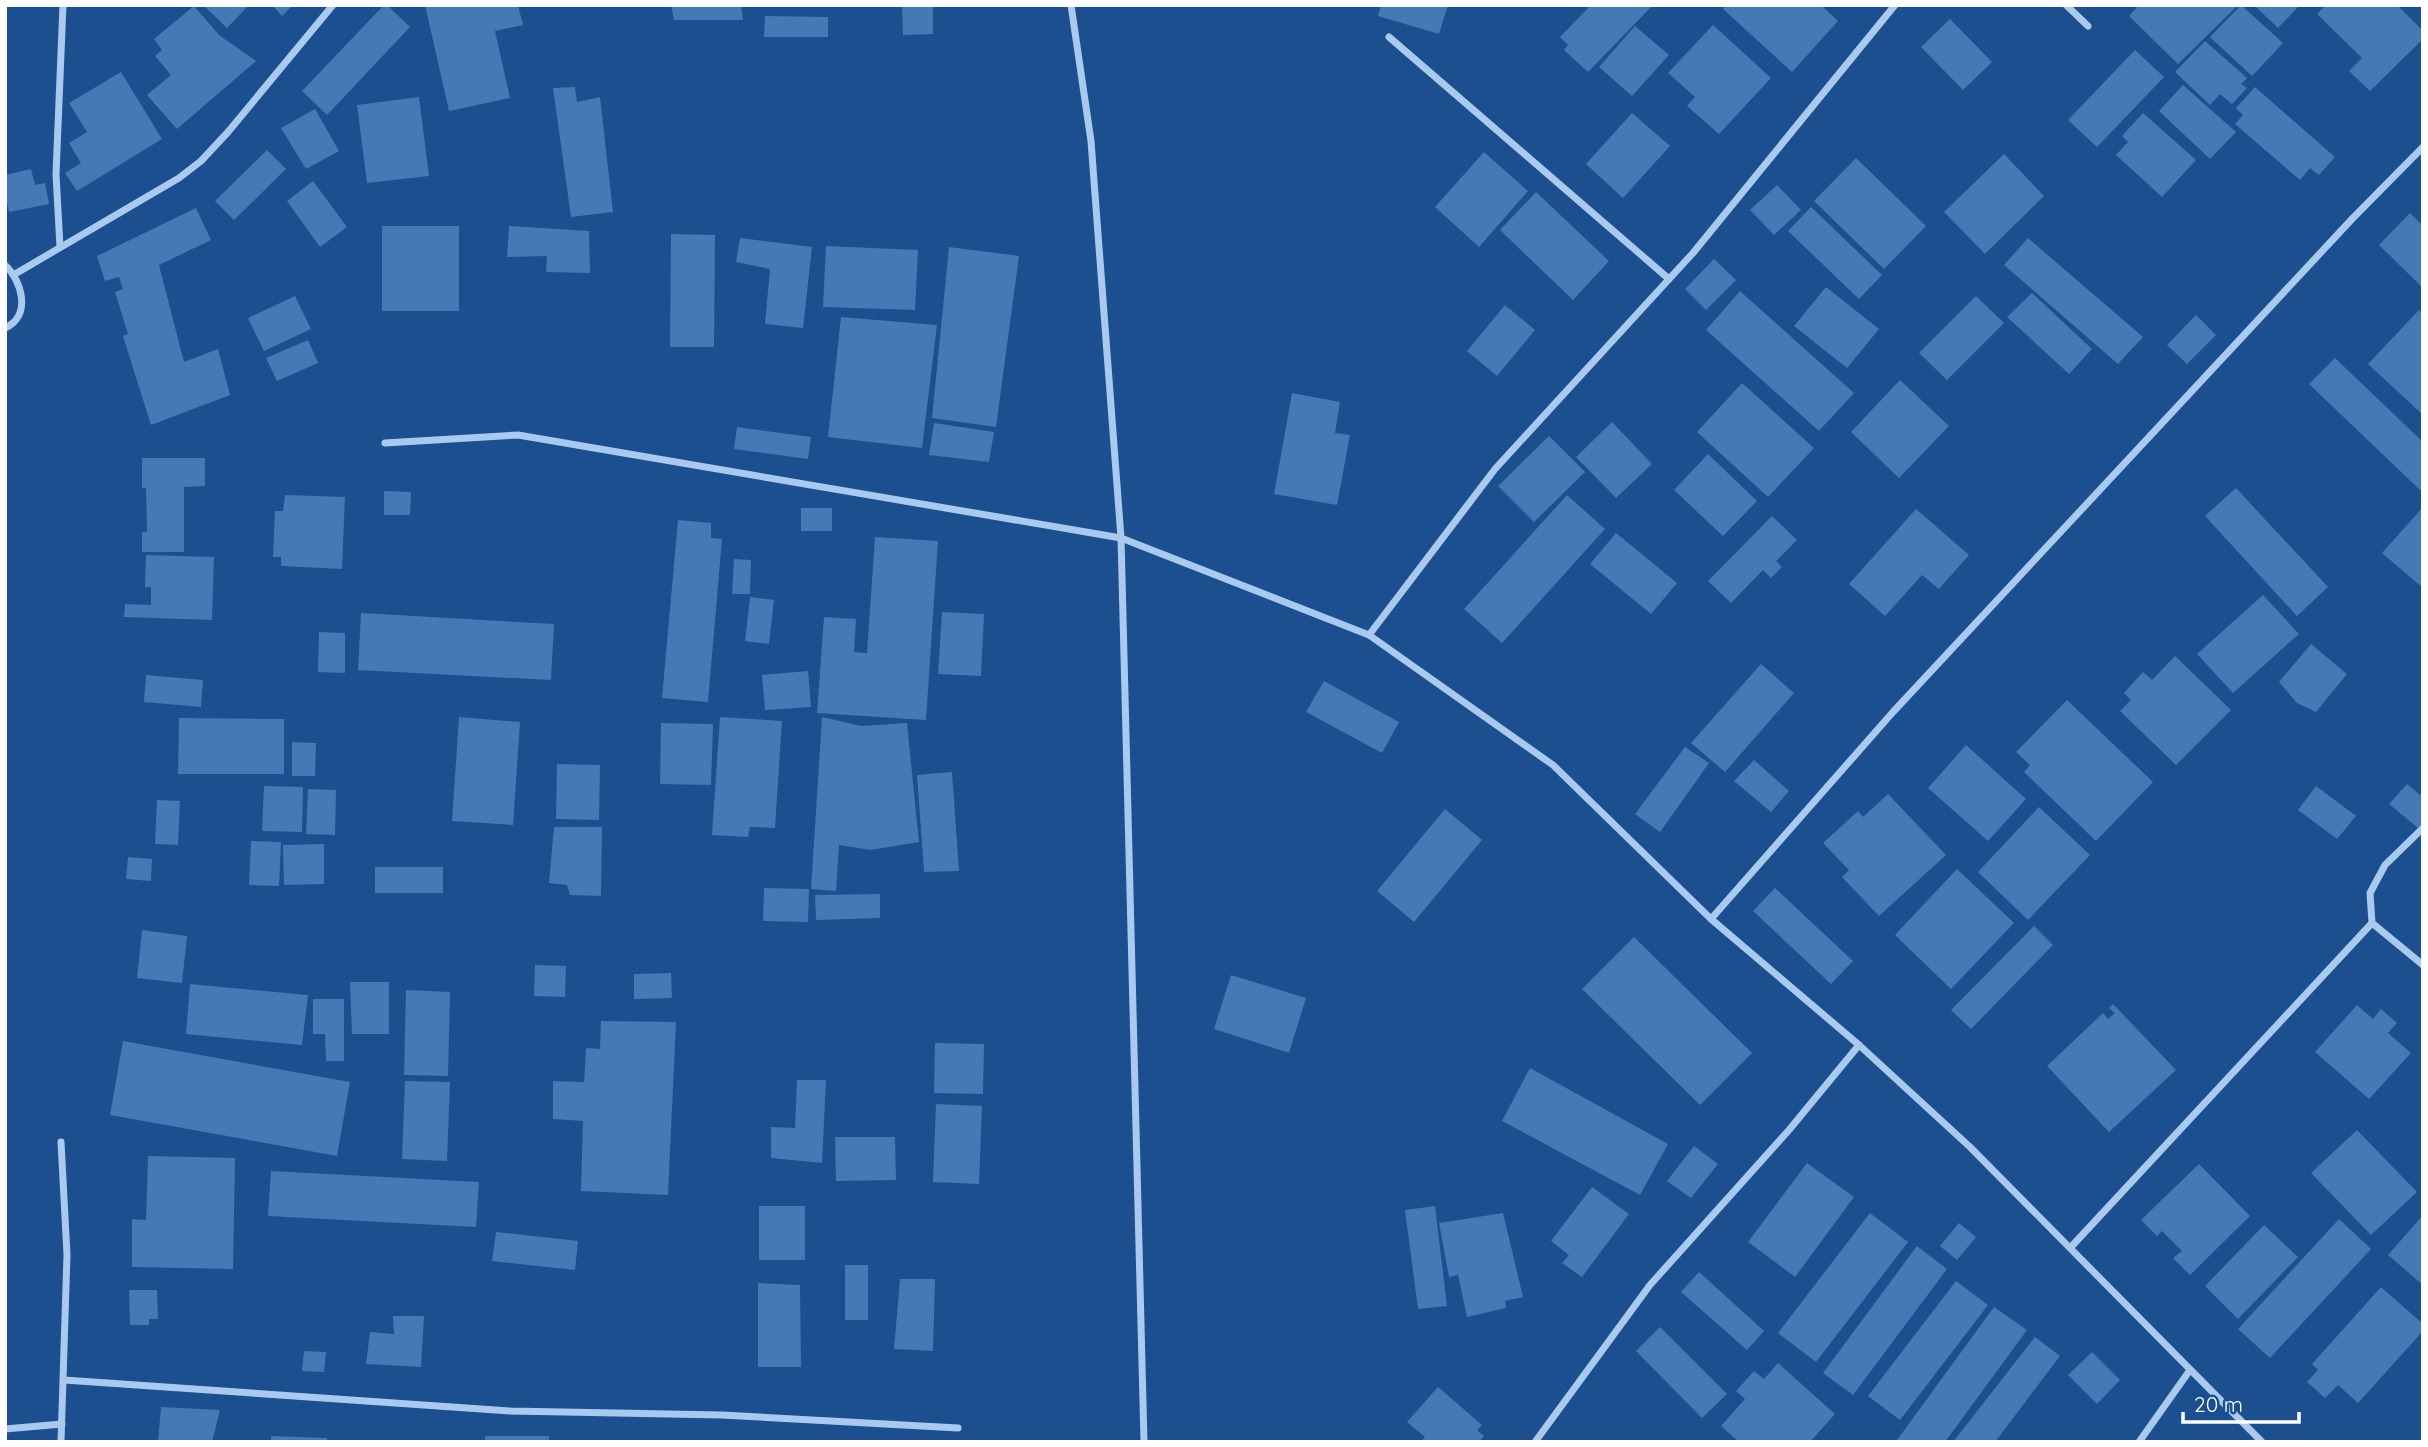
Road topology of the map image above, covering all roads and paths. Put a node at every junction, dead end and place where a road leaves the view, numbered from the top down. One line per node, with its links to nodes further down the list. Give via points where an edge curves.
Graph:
1 (63, 5): 9 (street, via 56,174)
2 (333, 5): 9 (street, via 201,160 179,178)
3 (1071, 5): 15 (street, via 1091,141)
4 (1895, 5): 12 (street)
5 (2066, 5): 6 (street)
6 (2088, 26)
7 (1389, 37): 12 (street)
8 (2423, 147): 18 (street, via 1893,712)
9 (60, 247): 11 (street)
10 (5, 265): 11 (street)
11 (15, 274): 13 (street, via 22,300 19,314)
12 (1669, 279): 16 (street, via 1495,469)
13 (5, 328)
14 (385, 443): 15 (street, via 518,435)
15 (1121, 538): 16 (street); 30 (street)
16 (1369, 635): 18 (street, via 1553,765)
17 (2423, 828): 19 (street, via 2385,865 2370,893)
18 (1711, 919): 21 (street)
19 (2372, 923): 20 (street); 23 (street)
20 (2423, 965)
21 (1859, 1045): 23 (street); 31 (street, via 1650,1284)
22 (61, 1142): 25 (street, via 67,1255)
23 (2071, 1247): 24 (street)
24 (2190, 1370): 32 (street); 33 (street)
25 (64, 1380): 26 (street); 27 (street, via 510,1411 722,1415)
26 (62, 1424): 28 (street); 29 (street)
27 (958, 1428)
28 (5, 1429)
29 (61, 1442)
30 (1144, 1442)
31 (1535, 1442)
32 (2139, 1442)
33 (2262, 1442)

